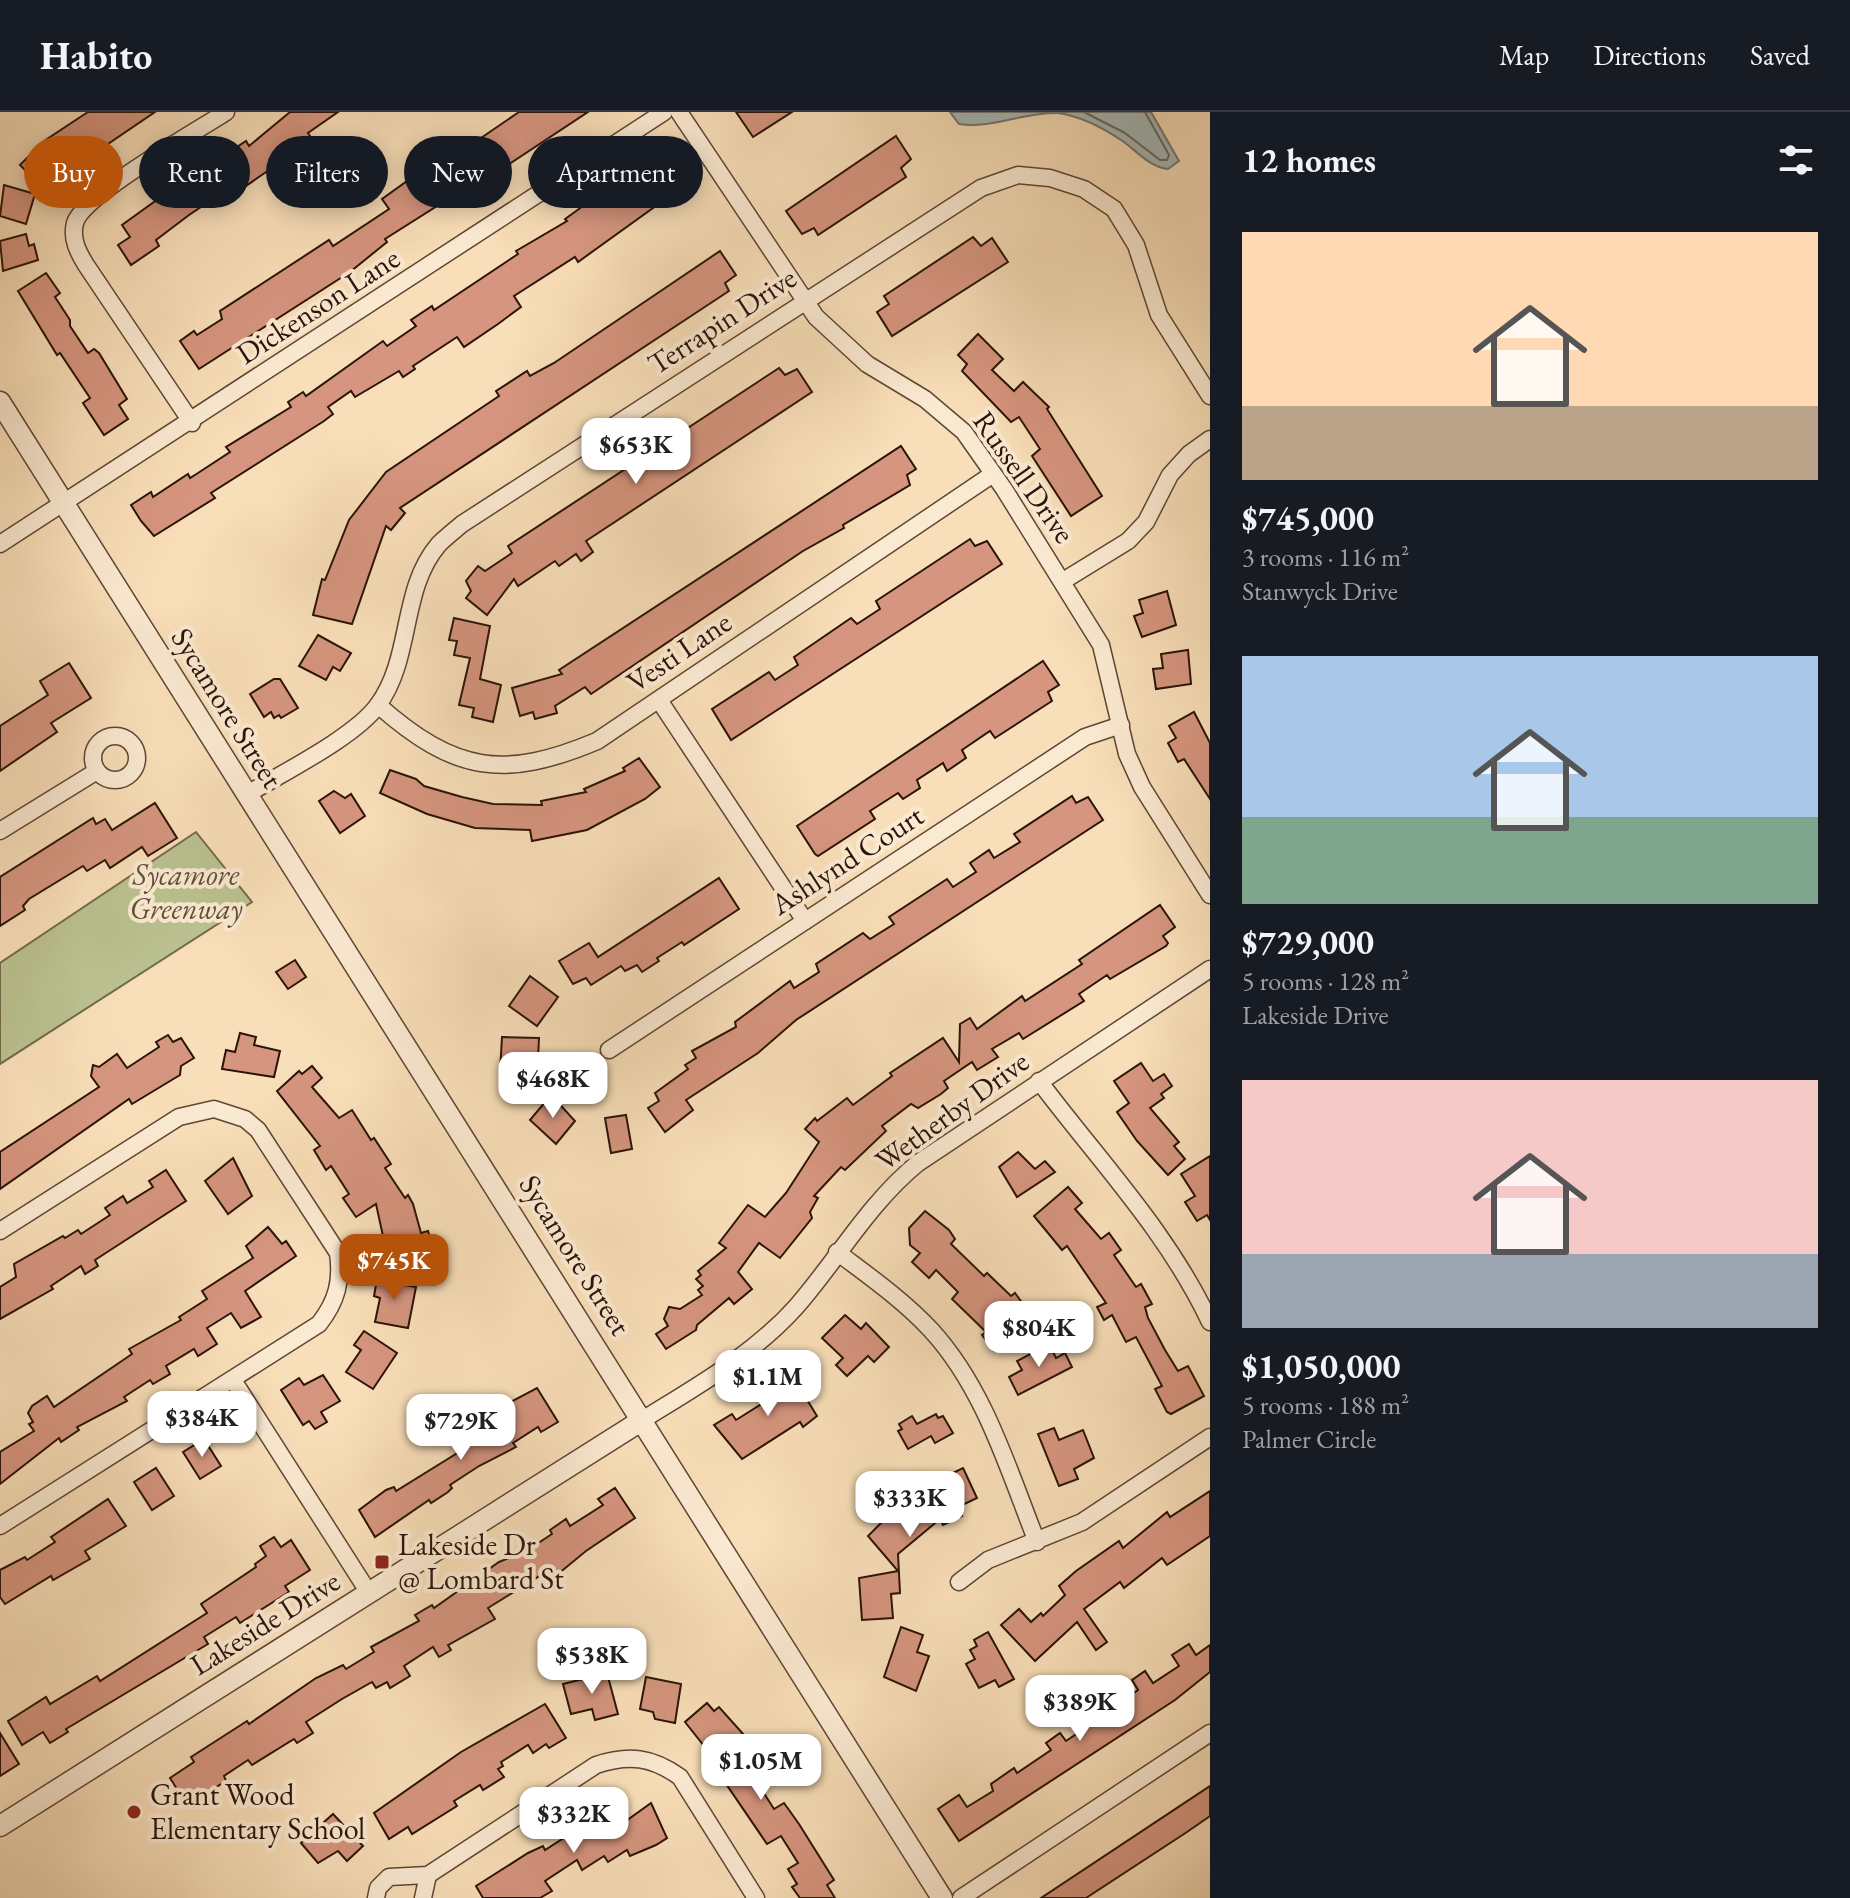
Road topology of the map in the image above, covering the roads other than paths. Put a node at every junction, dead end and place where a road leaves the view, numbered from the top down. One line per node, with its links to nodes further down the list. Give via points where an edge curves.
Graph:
1 (226, 112): 7 (street, via 94,198 75,223 76,247 86,265)
2 (664, 112): 7 (street, Dickenson Lane)
3 (679, 112): 4 (street, Russell Drive)
4 (805, 301): 5 (street, Terrapin Drive, via 981,188 1018,175 1050,178 1084,189 1114,209 1136,245 1159,315); 9 (street, Russell Drive, via 842,344 964,432); 14 (street, Terrapin Drive, via 439,544 416,589 401,652)
5 (1210, 396)
6 (0, 402): 10 (street, Sycamore Street)
7 (192, 423): 10 (street, Dickenson Lane)
8 (1210, 439): 12 (street, via 1170,475 1146,522 1128,541)
9 (993, 474): 12 (street, Russell Drive); 13 (street, Vesti Lane)
10 (65, 505): 11 (street, Dickenson Lane); 17 (street, Sycamore Street)
11 (0, 544)
12 (1063, 581): 15 (street, Russell Drive, via 1101,645)
13 (659, 700): 14 (street, Vesti Lane, via 597,741 550,761 493,766 434,748); 20 (street)
14 (378, 705): 17 (street, Terrapin Drive, via 358,726)
15 (1121, 725): 19 (street, Russell Drive, via 1142,787); 20 (street, Ashlynd Court, via 1085,737)
16 (97, 771): 18 (street)
17 (246, 795): 28 (street, Sycamore Street)
18 (0, 831)
19 (1210, 895)
20 (805, 921): 22 (street, Ashlynd Court)
21 (1210, 969): 23 (street, Wetherby Drive)
22 (609, 1050)
23 (1039, 1081): 25 (street, Wetherby Drive, via 896,1181); 26 (street, via 1138,1202 1173,1252)
24 (0, 1231): 27 (street, via 179,1117 214,1109 245,1119 258,1130 338,1253 341,1271 336,1298 319,1324)
25 (837, 1252): 28 (street, Wetherby Drive, via 797,1305 755,1346); 31 (street, via 908,1307 954,1359 989,1420)
26 (1210, 1322)
27 (233, 1380): 30 (street); 33 (street)
28 (644, 1419): 33 (street, Lakeside Drive); 40 (street, Sycamore Street)
29 (1210, 1437): 31 (street, via 1082,1522)
30 (0, 1526)
31 (1037, 1542): 32 (street, via 988,1560)
32 (959, 1582)
33 (369, 1593): 35 (street, Lakeside Drive)
34 (1210, 1733): 41 (street)
35 (0, 1826)
36 (428, 1875): 37 (street, via 389,1877); 38 (street); 39 (street, via 596,1765 640,1758 680,1777)
37 (376, 1898)
38 (423, 1898)
39 (756, 1898)
40 (942, 1898)
41 (961, 1898)

